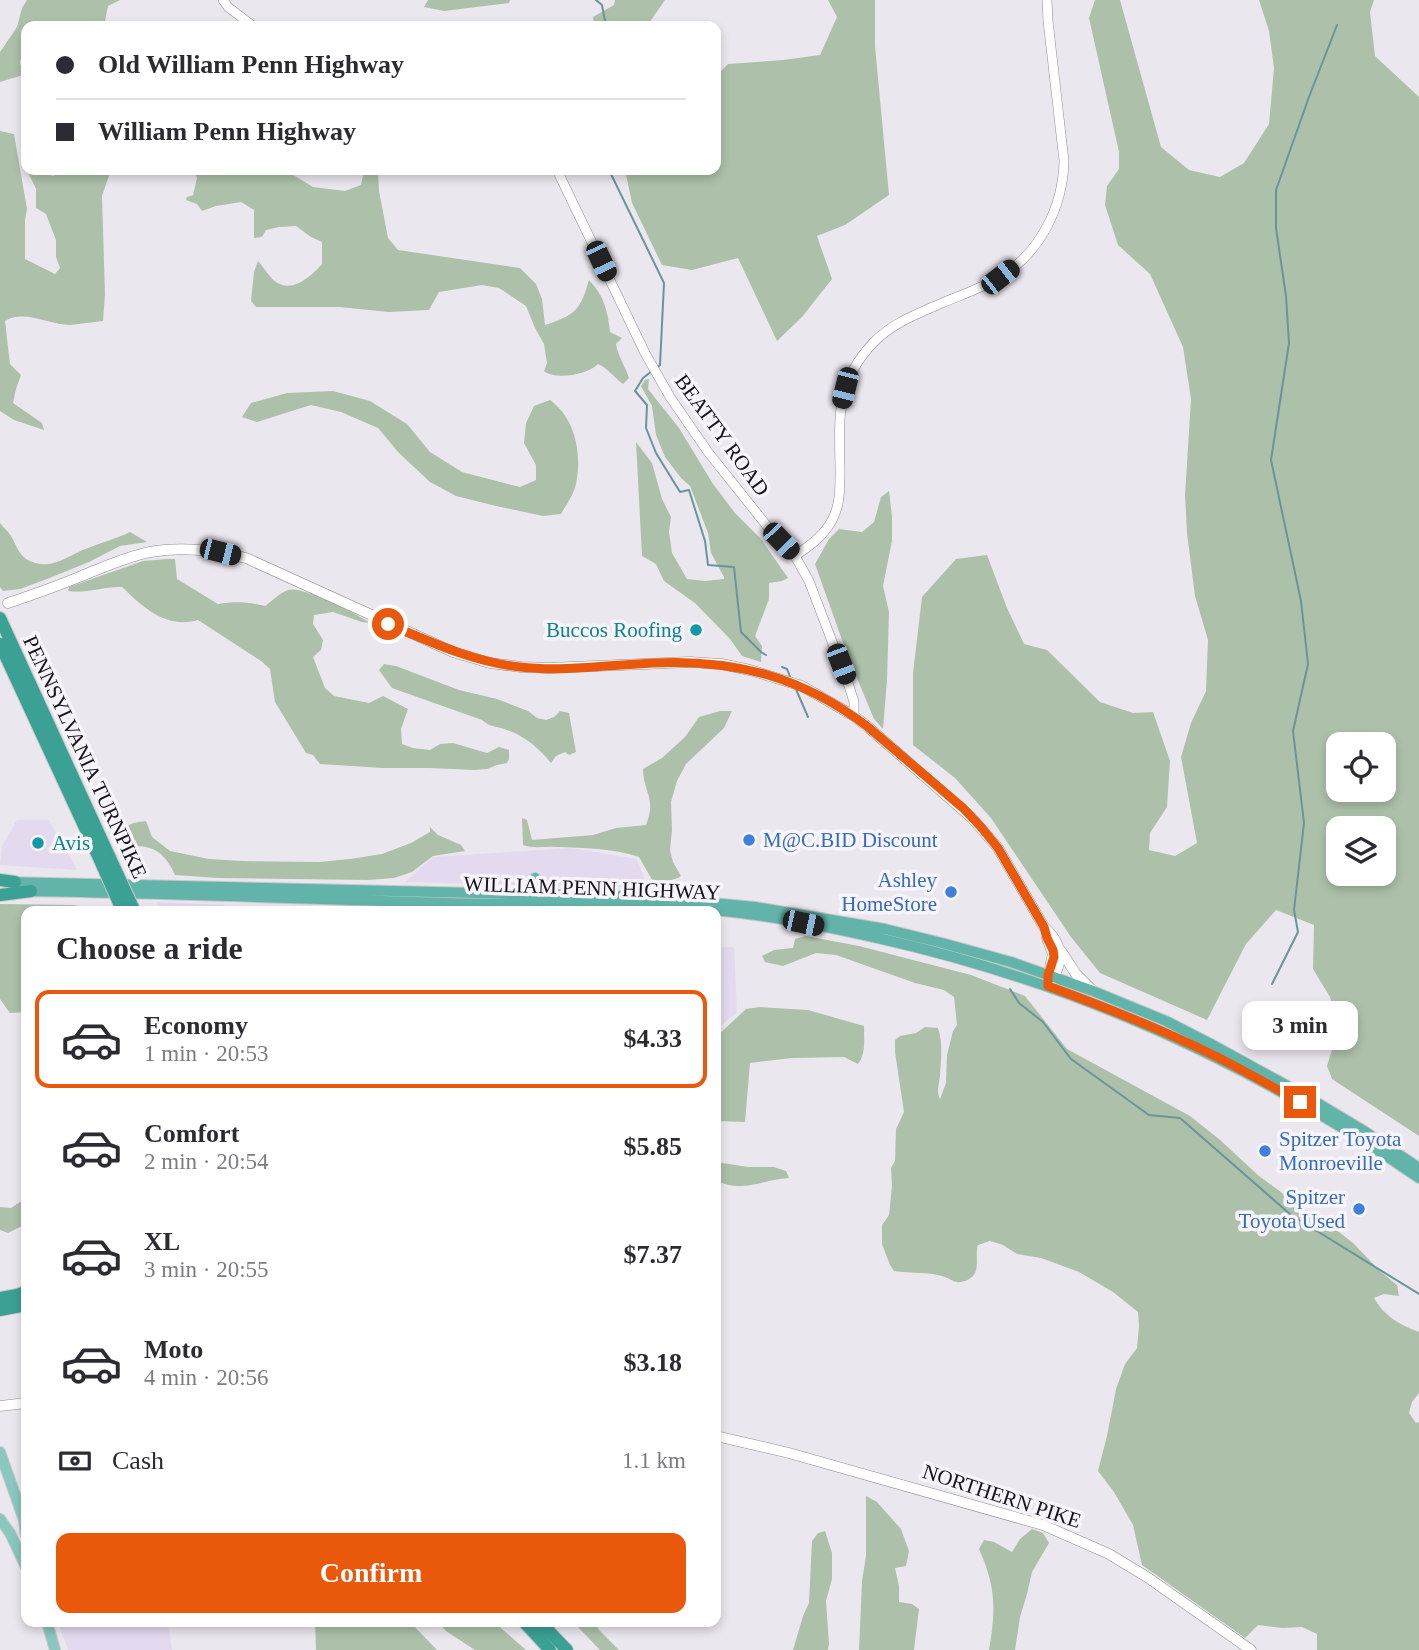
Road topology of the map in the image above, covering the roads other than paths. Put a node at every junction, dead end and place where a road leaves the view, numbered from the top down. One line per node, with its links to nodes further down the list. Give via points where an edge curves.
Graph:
1 (223, 0): 3 (street)
2 (1047, 0): 5 (street, via 1064,161 1052,217 1039,242 1000,277 904,319 863,354 841,402 835,514 822,534)
3 (246, 21)
4 (559, 175): 5 (street, BEATTY ROAD, via 670,397 708,453)
5 (795, 556): 9 (street, BEATTY ROAD, via 849,686)
6 (8, 603): 9 (main road, via 150,552 220,552 246,558 453,652 490,663 549,668 722,664 802,686)
7 (0, 618): 10 (highway, PENNSYLVANIA TURNPIKE)
8 (0, 644): 10 (highway, PENNSYLVANIA TURNPIKE)
9 (854, 716): 19 (main road, via 981,827)
10 (105, 858): 15 (highway, PENNSYLVANIA TURNPIKE, bridge); 16 (highway, PENNSYLVANIA TURNPIKE, bridge)
11 (0, 881): 12 (highway)
12 (15, 882): 21 (highway, WILLIAM PENN HIGHWAY, via 684,899 885,929 1011,962)
13 (31, 891): 14 (highway); 17 (highway, WILLIAM PENN HIGHWAY)
14 (0, 892)
15 (121, 906)
16 (132, 906)
17 (648, 906)
18 (721, 911): 21 (highway, WILLIAM PENN HIGHWAY, via 868,936)
19 (1044, 927): 20 (main road); 21 (main road, via 1054,954)
20 (1059, 948): 21 (main road, via 1060,958); 22 (main road)
21 (1050, 979): 22 (highway, WILLIAM PENN HIGHWAY); 24 (highway, WILLIAM PENN HIGHWAY, via 1209,1053 1329,1119)
22 (1093, 991): 23 (highway, WILLIAM PENN HIGHWAY, via 1209,1042 1324,1106)
23 (1419, 1168)
24 (1419, 1178)
25 (21, 1294): 26 (highway)
26 (0, 1298)
27 (21, 1306): 28 (highway)
28 (0, 1310)
29 (21, 1404): 30 (main road)
30 (0, 1406)
31 (721, 1437): 42 (main road, NORTHERN PIKE, via 1053,1529 1147,1577)
32 (0, 1452): 33 (main road)
33 (21, 1512)
34 (0, 1519): 35 (main road)
35 (21, 1556)
36 (48, 1627): 39 (main road)
37 (529, 1627): 40 (highway)
38 (545, 1627): 41 (highway)
39 (55, 1650)
40 (551, 1650)
41 (568, 1650)
42 (1251, 1650)

